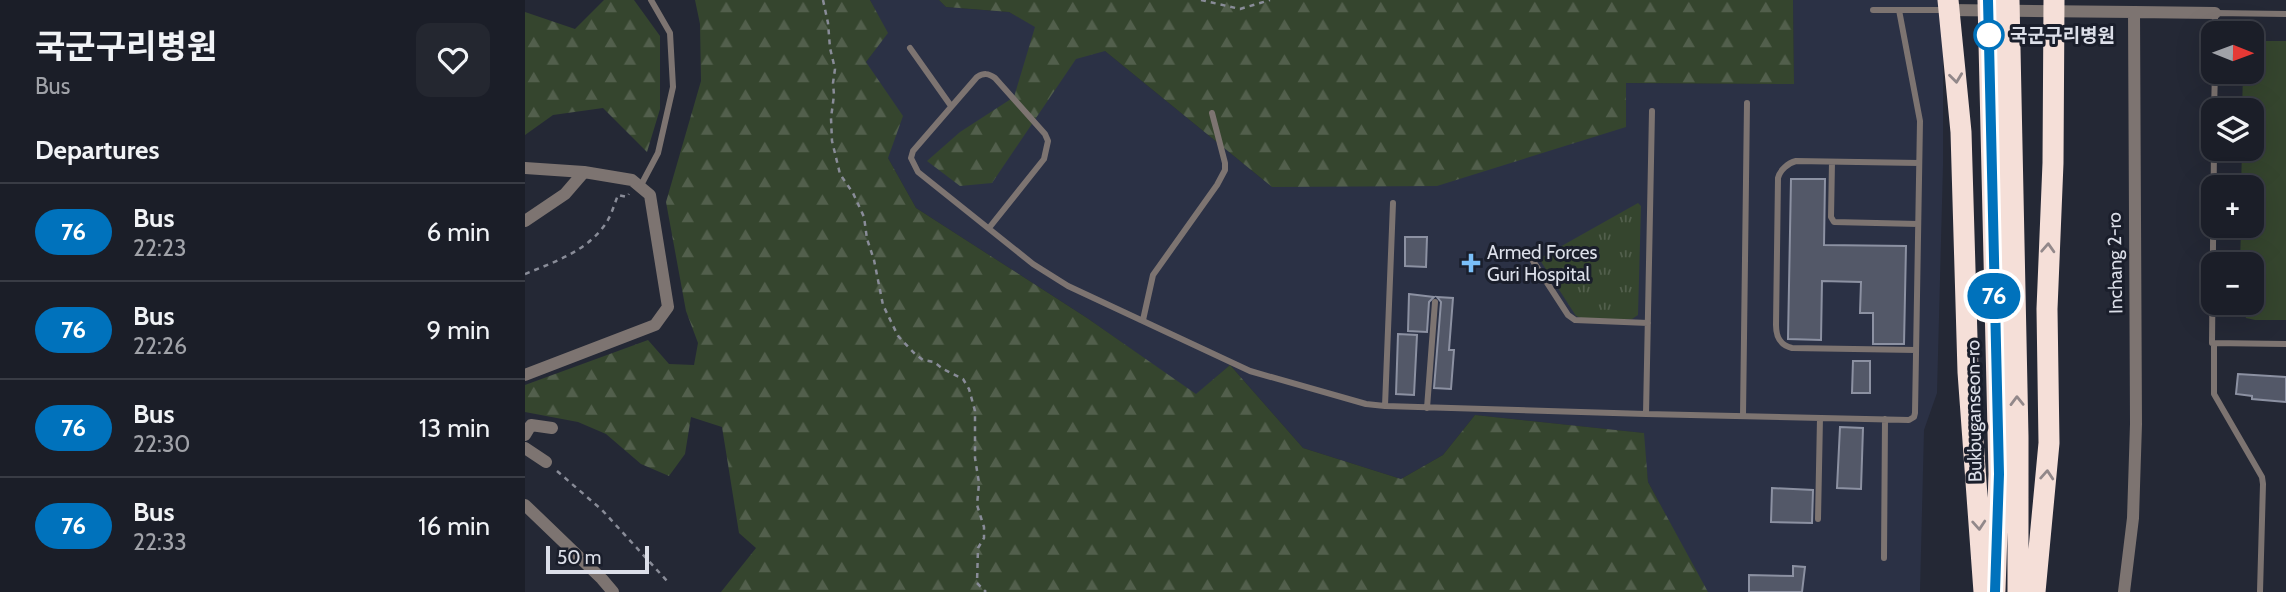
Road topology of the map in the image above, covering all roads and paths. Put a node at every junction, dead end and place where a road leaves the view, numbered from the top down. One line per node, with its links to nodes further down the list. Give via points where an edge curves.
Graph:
1 (651, 0): 27 (lane, via 670,33 673,87 658,153)
2 (823, 0): 56 (path, via 835,69 832,141 840,174 864,216 883,305 898,336 915,354 963,379 969,388 975,411 977,505 984,527 977,583)
3 (1201, 0): 4 (path, via 1240,9)
4 (1270, 0)
5 (1988, 0): 58 (highway, Bukbuganseon-ro, via 1999,474)
6 (2008, 0): 21 (highway)
7 (2023, 0): 21 (highway)
8 (1953, 7): 9 (street); 11 (lane); 57 (highway, one-way to 57, via 1968,372)
9 (2051, 8): 12 (street); 60 (highway, one-way to 9, via 2049,443)
10 (1873, 10): 11 (lane)
11 (1899, 10): 24 (lane, via 1919,109)
12 (2134, 12): 13 (street); 61 (street, Inchang 2-ro, via 2136,424 2133,518)
13 (2215, 13): 14 (lane); 15 (lane)
14 (2286, 14)
15 (2215, 21)
16 (910, 48): 18 (lane)
17 (1747, 103): 44 (lane)
18 (951, 106): 31 (lane, via 911,158 918,172); 31 (lane, via 977,76 990,74 1048,141 1044,159)
19 (1652, 111): 36 (lane)
20 (1212, 113): 35 (lane, via 1224,170 1153,275)
21 (2011, 158): 59 (highway, one-way to 21)
22 (2214, 161): 37 (lane)
23 (1832, 162): 24 (lane); 30 (lane, via 1832,220); 39 (lane, via 1793,162 1779,175 1779,341 1792,348)
24 (1919, 163): 30 (lane)
25 (525, 168): 26 (street)
26 (584, 172): 27 (street); 29 (street, via 565,194)
27 (639, 185): 33 (path, via 627,197 618,195 606,224 593,239 571,255); 40 (street, via 650,195 668,307 655,325)
28 (1393, 203): 41 (lane)
29 (525, 221)
30 (1918, 224): 39 (lane)
31 (989, 228): 35 (lane, via 1048,274)
32 (1533, 261): 36 (lane, via 1575,320)
33 (525, 274)
34 (1435, 302): 42 (lane)
35 (1143, 320): 41 (lane, via 1249,371)
36 (1648, 323): 43 (lane)
37 (2214, 343): 38 (lane); 62 (lane, via 2214,394 2262,477)
38 (2286, 344)
39 (1916, 350): 46 (lane, via 1914,417)
40 (525, 375)
41 (1385, 406): 42 (lane)
42 (1427, 408): 43 (lane)
43 (1646, 414): 44 (lane)
44 (1743, 416): 45 (lane)
45 (1820, 418): 46 (lane); 52 (lane)
46 (1885, 419): 53 (lane)
47 (552, 428): 48 (street, via 531,425)
48 (525, 435)
49 (525, 448): 50 (street)
50 (546, 462): 54 (path, via 602,510)
51 (525, 505): 55 (street)
52 (1818, 519)
53 (1884, 558)
54 (668, 582)
55 (613, 592)
56 (986, 592)
57 (1983, 592)
58 (1994, 592)
59 (2018, 592)
60 (2035, 592)
61 (2124, 592)
62 (2260, 592)

